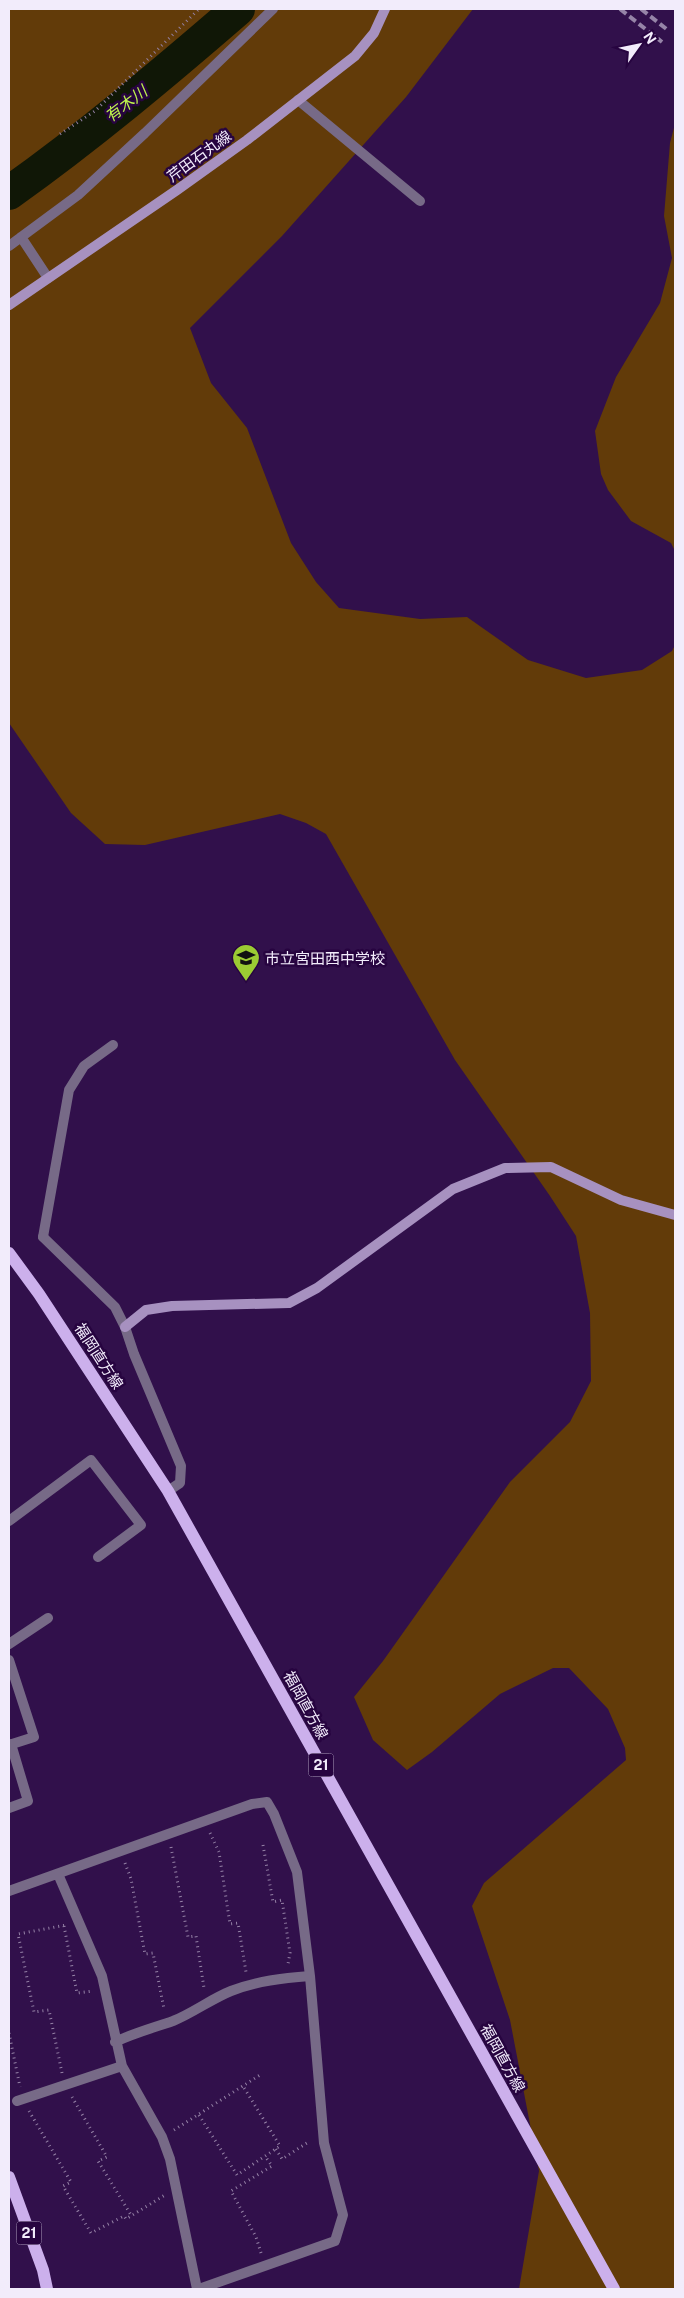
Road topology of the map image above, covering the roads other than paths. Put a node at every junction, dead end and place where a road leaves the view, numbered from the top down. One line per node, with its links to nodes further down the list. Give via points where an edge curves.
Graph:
1 (273, 9): 5 (street, via 78,195)
2 (385, 9): 3 (street, 芹田石丸線, via 374,33 355,56)
3 (298, 100): 4 (street); 7 (street, 芹田石丸線, via 177,190)
4 (420, 201)
5 (21, 237): 6 (street); 7 (street)
6 (9, 246)
7 (48, 278): 8 (street, 芹田石丸線)
8 (9, 305)
9 (113, 1044): 12 (street, via 84,1066 69,1090 43,1237 115,1307)
10 (675, 1215): 12 (street, via 621,1200 551,1167 506,1168 453,1189 317,1288 289,1303 172,1306 146,1310)
11 (9, 1253): 13 (main road, 福岡直方線 / 21)
12 (125, 1327): 13 (street, via 181,1466 180,1483)
13 (168, 1491): 30 (main road, 福岡直方線 / 21)
14 (9, 1521): 15 (street, via 91,1460 141,1524)
15 (98, 1557)
16 (48, 1618): 17 (street)
17 (9, 1644)
18 (9, 1660): 19 (street, via 34,1737)
19 (10, 1744): 20 (street, via 28,1801)
20 (9, 1808)
21 (58, 1874): 22 (street); 23 (street, via 252,1804 267,1802 297,1872); 24 (street, via 102,1976)
22 (9, 1891)
23 (310, 1976): 24 (street, via 284,1978 229,1991 167,2022); 29 (street, via 324,2133 343,2215 335,2241)
24 (115, 2042): 25 (street)
25 (122, 2066): 26 (street); 29 (street, via 162,2137 170,2159)
26 (20, 2101)
27 (9, 2177): 28 (main road, 21)
28 (47, 2289)
29 (198, 2289)
30 (614, 2289)

